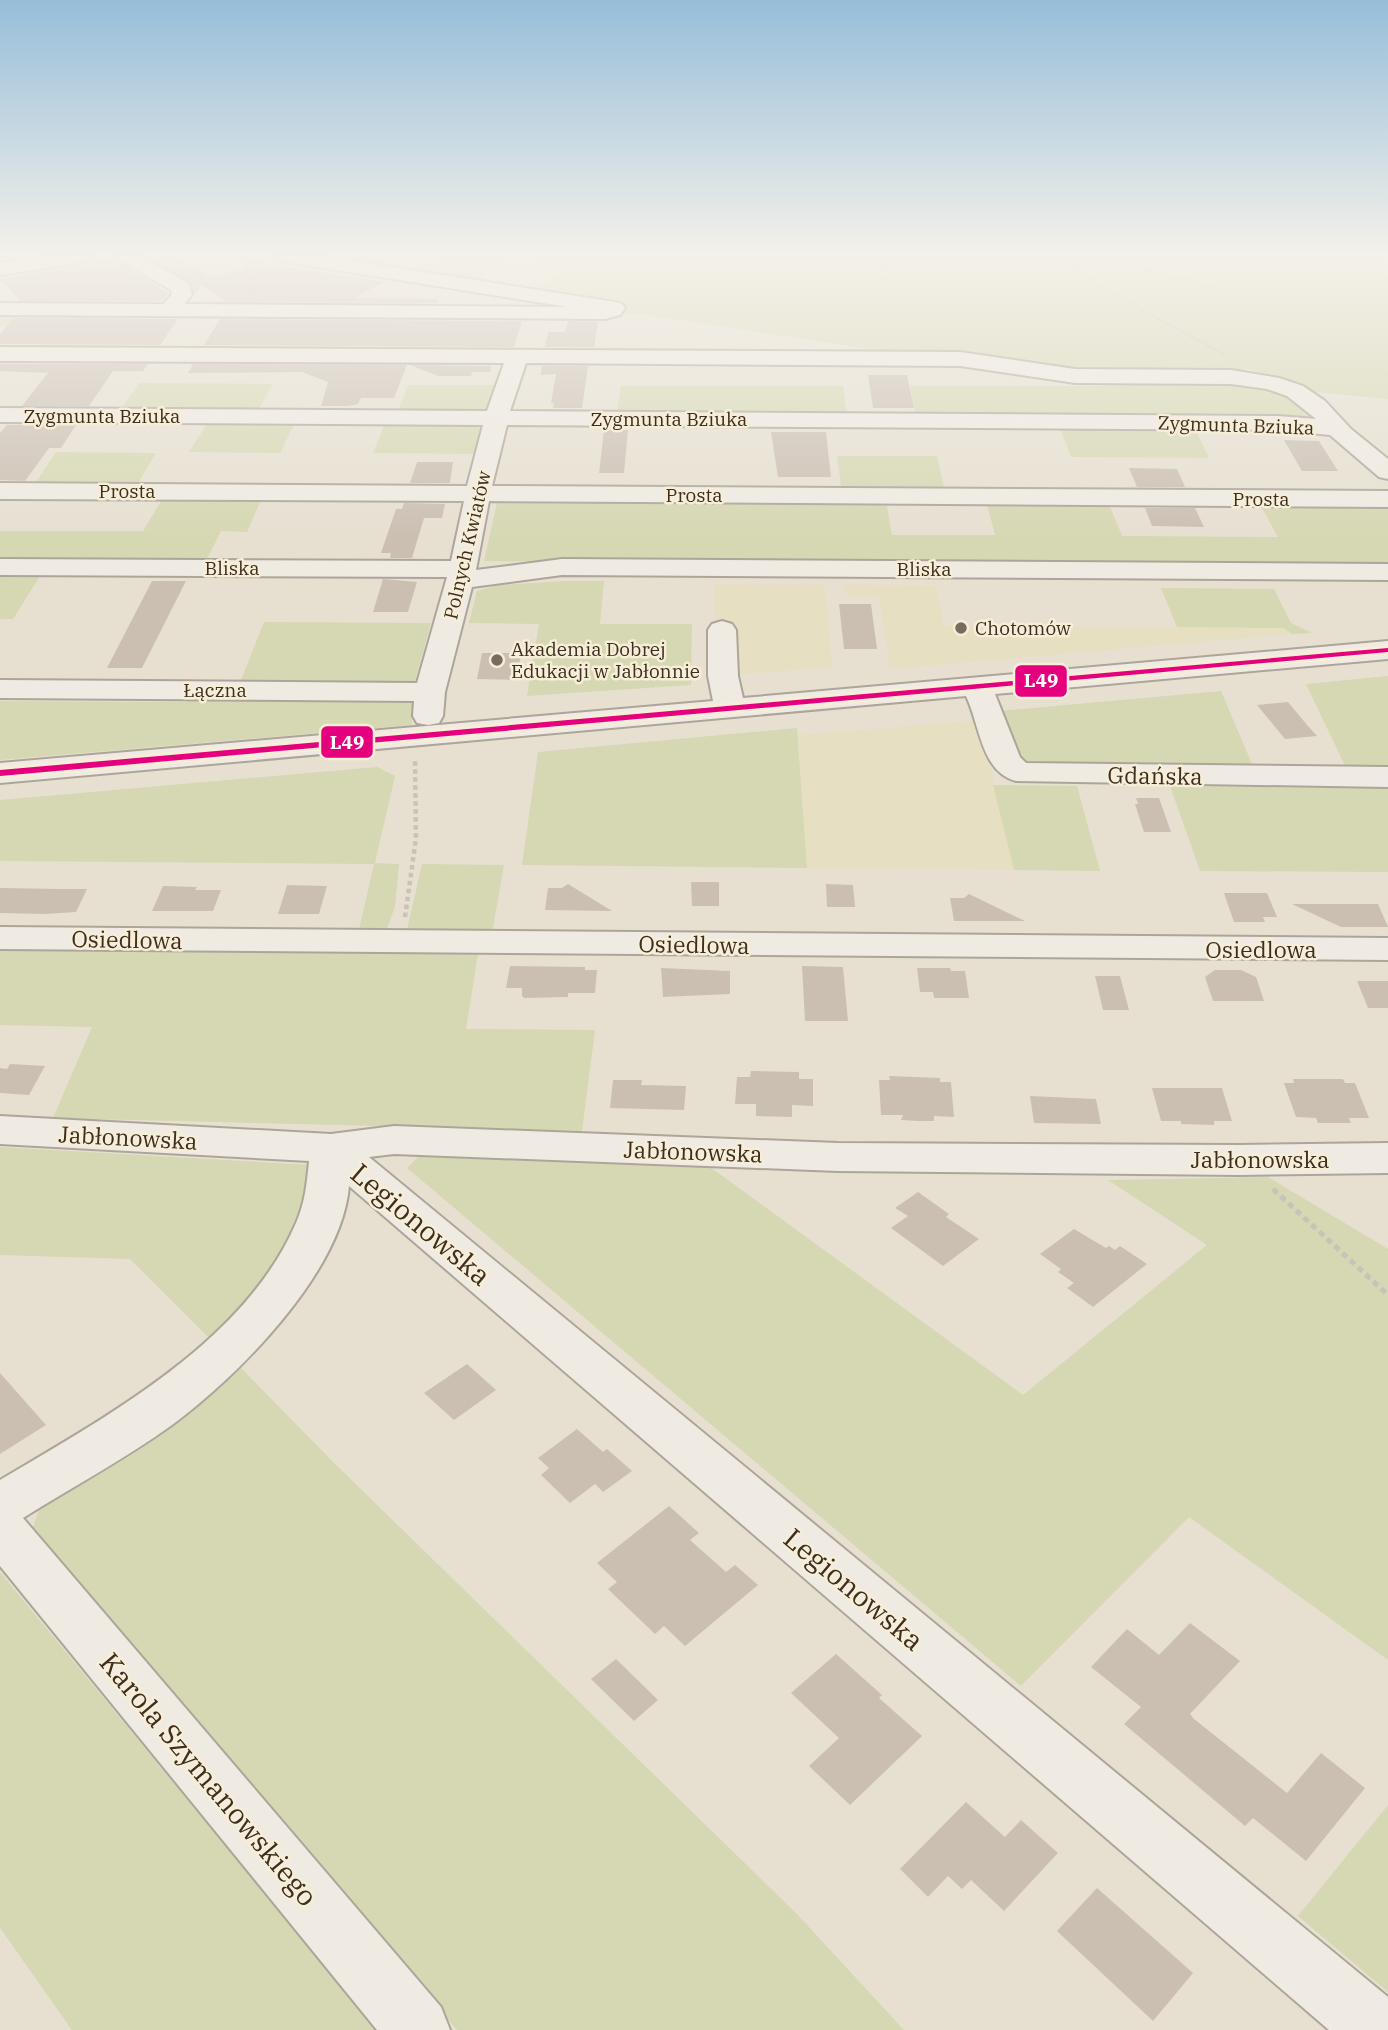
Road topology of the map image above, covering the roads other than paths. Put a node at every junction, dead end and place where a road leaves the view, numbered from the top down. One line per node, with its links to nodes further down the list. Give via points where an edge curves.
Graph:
1 (0, 354): 2 (street)
2 (517, 356): 4 (street, Polnych Kwiatów); 5 (street, via 960,359 1075,376 1220,376 1264,381 1295,391)
3 (0, 415): 4 (street, Zygmunta Bziuka)
4 (497, 417): 5 (street, Zygmunta Bziuka, via 1278,423); 8 (street, Polnych Kwiatów)
5 (1337, 428): 6 (street)
6 (1388, 472)
7 (0, 491): 8 (street, Prosta)
8 (478, 493): 9 (street, Prosta); 12 (street, Polnych Kwiatów)
9 (1388, 499)
10 (0, 567): 12 (street, Bliska)
11 (1388, 572): 12 (street, Bliska, via 562,568)
12 (462, 575): 18 (street, Polnych Kwiatów)
13 (722, 630): 19 (street)
14 (1388, 650): 15 (street)
15 (1032, 681): 16 (street); 19 (street, via 1020,660)
16 (977, 687): 19 (street); 22 (street, Gdańska, via 1005,761 1016,771)
17 (0, 689): 18 (street, Łączna)
18 (430, 692): 20 (street, Polnych Kwiatów)
19 (728, 698): 20 (street)
20 (419, 743): 21 (street)
21 (0, 772)
22 (1388, 777)
23 (0, 938): 24 (street, Osiedlowa)
24 (1388, 949)
25 (0, 1130): 26 (street, Jabłonowska)
26 (331, 1148): 27 (street, Jabłonowska, via 394,1140 838,1157); 28 (street, via 319,1221 302,1258 270,1304 223,1353 155,1411); 31 (street, Legionowska)
27 (1388, 1158)
28 (0, 1506)
29 (0, 1528): 30 (street, Karola Szymanowskiego)
30 (418, 2030)
31 (1378, 2030)

